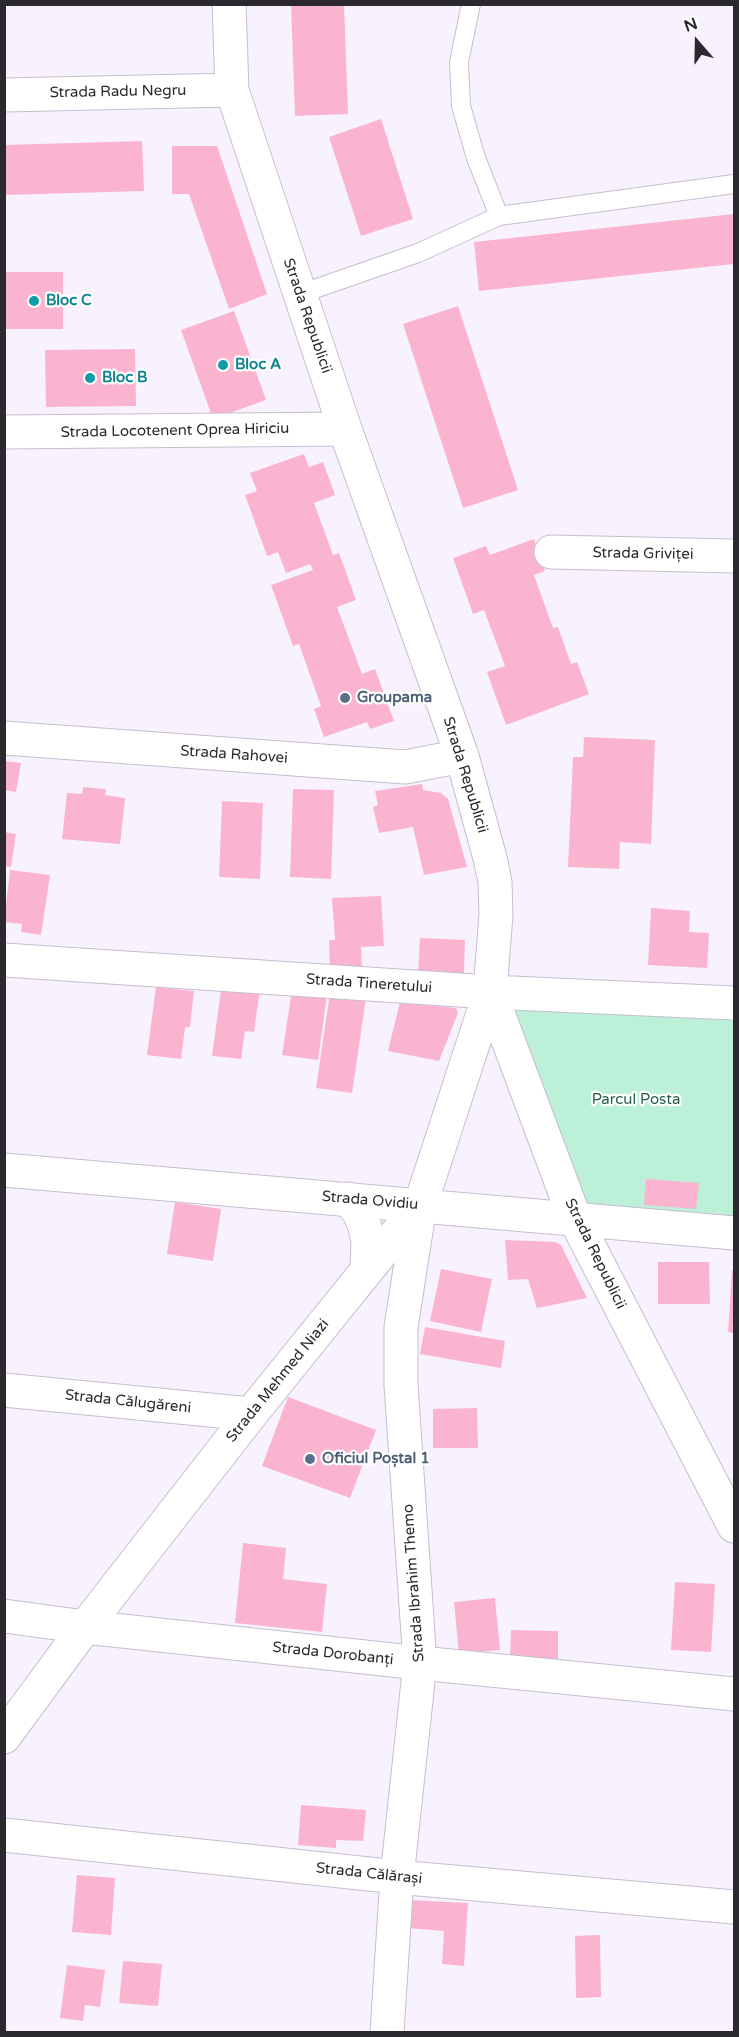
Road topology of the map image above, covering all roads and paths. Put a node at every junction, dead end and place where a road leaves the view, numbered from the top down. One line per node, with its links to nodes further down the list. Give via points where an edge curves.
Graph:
1 (229, 4): 3 (street, Strada Republicii)
2 (471, 4): 6 (lane, via 459,62 461,106)
3 (232, 90): 4 (street, Strada Radu Negru); 7 (street, Strada Republicii)
4 (4, 95)
5 (735, 184): 6 (lane)
6 (499, 216): 7 (lane, via 418,253)
7 (300, 294): 8 (street, Strada Republicii)
8 (345, 429): 9 (street, Strada Locotenent Oprea Hiriciu); 13 (street, Strada Republicii)
9 (4, 432)
10 (551, 552): 11 (street, Strada Griviței)
11 (735, 556)
12 (4, 738): 13 (street, Strada Rahovei, via 405,767)
13 (462, 756): 15 (street, Strada Republicii, via 495,882)
14 (4, 960): 15 (street, Strada Tineretului)
15 (490, 992): 16 (street, Strada Tineretului); 19 (street, Strada Mehmed Niazi); 20 (street, Strada Republicii)
16 (735, 1003)
17 (4, 1170): 18 (street, Strada Ovidiu)
18 (348, 1199): 19 (street, Strada Ovidiu); 22 (street, via 366,1227)
19 (420, 1206): 20 (street, Strada Ovidiu); 22 (street, Strada Mehmed Niazi); 28 (street, Strada Ibrahim Themo, via 401,1327 401,1385)
20 (575, 1219): 21 (street, Strada Ovidiu); 25 (street, Strada Republicii)
21 (735, 1233)
22 (367, 1269): 24 (street, Strada Mehmed Niazi)
23 (4, 1389): 24 (street, Strada Călugăreni)
24 (251, 1414): 27 (street, Strada Mehmed Niazi)
25 (735, 1526)
26 (4, 1616): 27 (street, Strada Dorobanți)
27 (85, 1627): 28 (street, Strada Dorobanți); 30 (street, Strada Mehmed Niazi)
28 (420, 1663): 29 (street, Strada Dorobanți); 32 (street, Strada Ibrahim Themo)
29 (735, 1694)
30 (4, 1737)
31 (4, 1835): 32 (street, Strada Călărași)
32 (397, 1877): 33 (street, Strada Călărași); 34 (street, Strada Ibrahim Themo)
33 (735, 1907)
34 (387, 2032)

